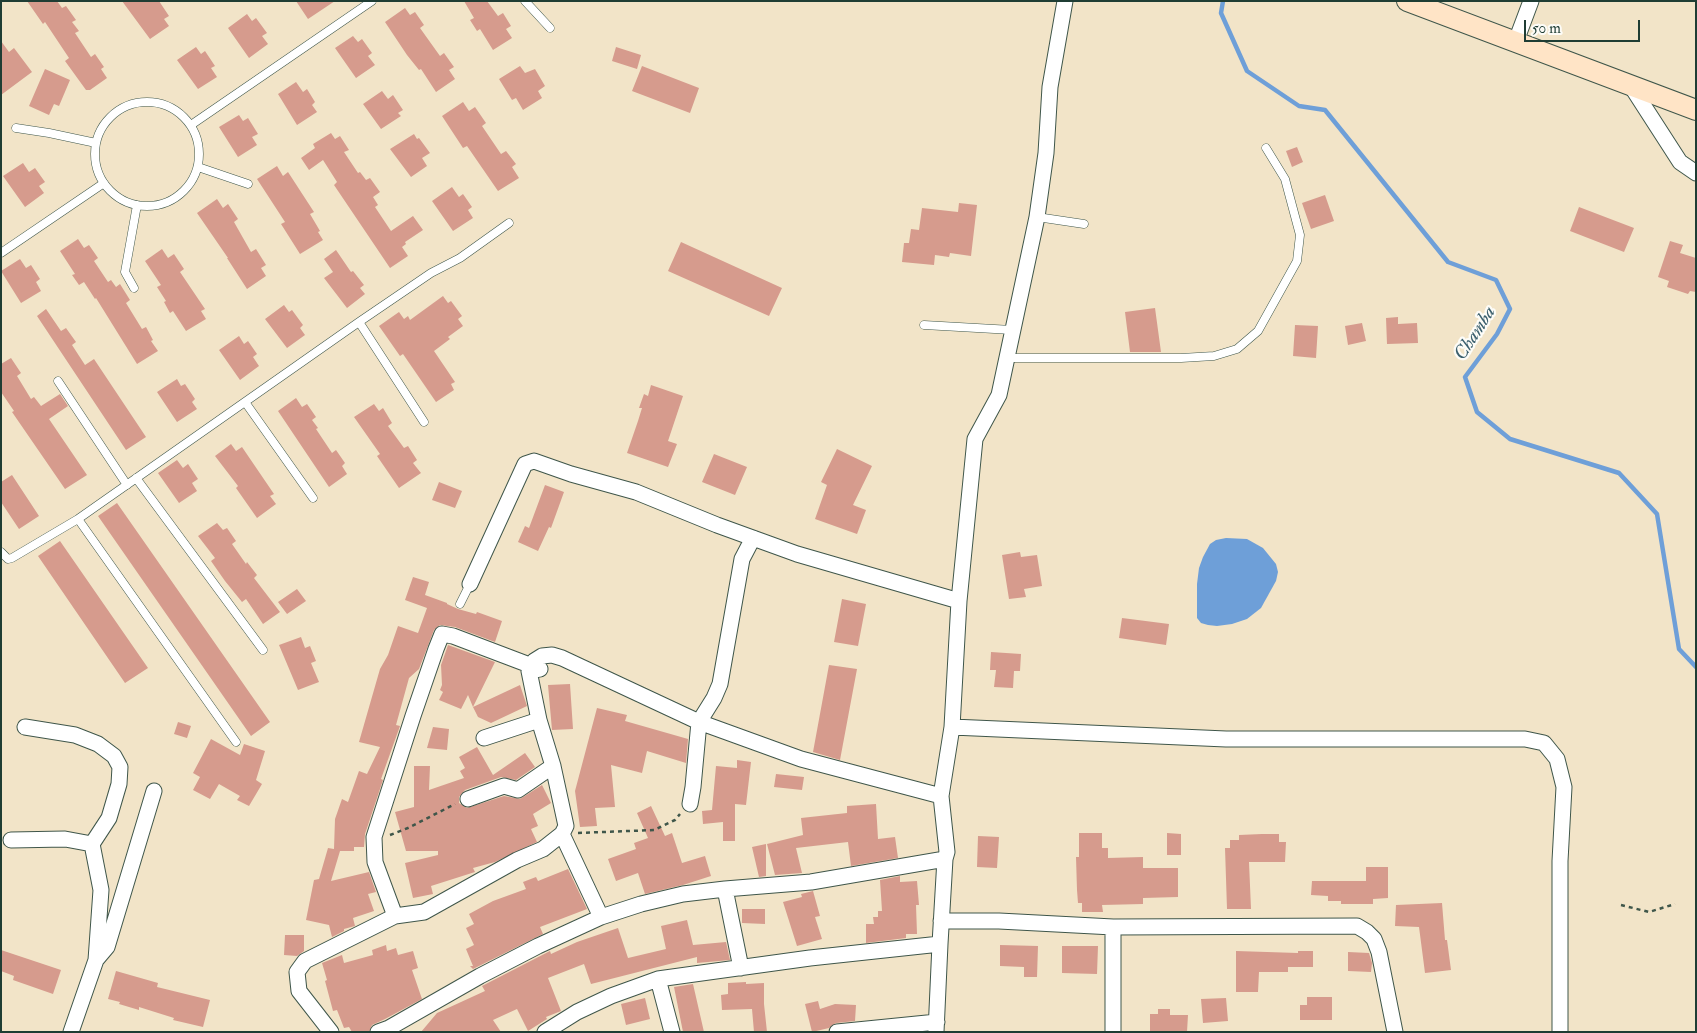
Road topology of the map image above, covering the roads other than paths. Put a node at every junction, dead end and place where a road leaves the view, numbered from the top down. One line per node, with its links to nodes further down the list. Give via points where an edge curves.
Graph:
1 (372, 1): 10 (lane)
2 (526, 1): 6 (lane)
3 (1065, 1): 19 (street, via 1050,87 1046,153)
4 (1407, 1): 7 (main road)
5 (1531, 1): 7 (street)
6 (550, 28)
7 (1516, 42): 8 (main road)
8 (1631, 86): 9 (main road); 15 (street, via 1680,162)
9 (1696, 110)
10 (191, 125): 12 (lane, via 167,106 137,103 110,117); 14 (lane, via 200,152)
11 (16, 128): 12 (lane)
12 (96, 144): 16 (lane, via 95,157)
13 (1266, 148): 27 (lane, via 1285,179 1300,235 1297,261 1258,331 1237,349 1214,356 1181,358)
14 (198, 167): 17 (lane); 18 (lane, via 192,181 181,193 153,206)
15 (1696, 173)
16 (104, 184): 18 (lane, via 124,201); 22 (lane)
17 (248, 184)
18 (137, 205): 23 (lane, via 125,272)
19 (1037, 217): 21 (lane); 26 (street)
20 (509, 223): 24 (lane)
21 (1084, 224)
22 (1, 253)
23 (134, 288)
24 (359, 322): 29 (lane); 30 (lane)
25 (924, 325): 26 (lane)
26 (1012, 330): 27 (street)
27 (1006, 358): 38 (street, via 999,395 975,439)
28 (58, 381): 32 (lane)
29 (246, 402): 31 (lane); 33 (lane)
30 (424, 422)
31 (136, 478): 32 (lane); 40 (lane)
32 (127, 485): 34 (lane)
33 (313, 498)
34 (78, 519): 36 (lane, via 12,558 8,559); 47 (lane)
35 (753, 538): 37 (street, via 636,492 534,461 525,464); 38 (street); 43 (street, via 742,559 720,684)
36 (1, 552)
37 (470, 584): 39 (lane)
38 (958, 601): 45 (street)
39 (460, 604)
40 (263, 650)
41 (540, 669): 42 (street, via 529,671); 43 (street, via 534,661 542,656 562,658); 58 (street, via 442,634 374,837 375,862)
42 (539, 720): 46 (street); 48 (street)
43 (699, 722): 50 (street, via 801,759); 52 (street)
44 (25, 727): 55 (street, via 75,735 98,744 114,756 120,767 119,784 109,818)
45 (952, 727): 50 (street); 75 (street, via 1226,739 1525,739 1544,744 1557,759 1564,787 1560,861)
46 (484, 738)
47 (236, 742)
48 (553, 766): 51 (street, via 518,790 504,786); 53 (street, via 566,826)
49 (154, 791): 63 (street, via 107,947)
50 (941, 796): 56 (street)
51 (468, 799)
52 (690, 804)
53 (562, 834): 58 (street, via 543,849 424,912); 59 (street)
54 (11, 840): 55 (street, via 65,839)
55 (92, 844): 63 (street, via 101,890)
56 (945, 859): 57 (street, via 811,882); 60 (street)
57 (724, 889): 59 (street, via 683,894); 64 (street)
58 (395, 916): 68 (street, via 305,961 298,972 299,991)
59 (601, 917): 69 (street, via 538,946)
60 (941, 921): 61 (street); 62 (street)
61 (1113, 927): 73 (street); 74 (street, via 1357,926 1374,939 1379,952)
62 (940, 944): 64 (street); 66 (street)
63 (96, 960): 67 (street)
64 (741, 968): 65 (street)
65 (658, 979): 70 (street, via 611,996); 71 (street)
66 (937, 1027): 72 (street)
67 (71, 1032)
68 (331, 1032)
69 (378, 1032)
70 (545, 1032)
71 (672, 1032)
72 (837, 1032)
73 (1113, 1032)
74 (1395, 1032)
75 (1560, 1032)

